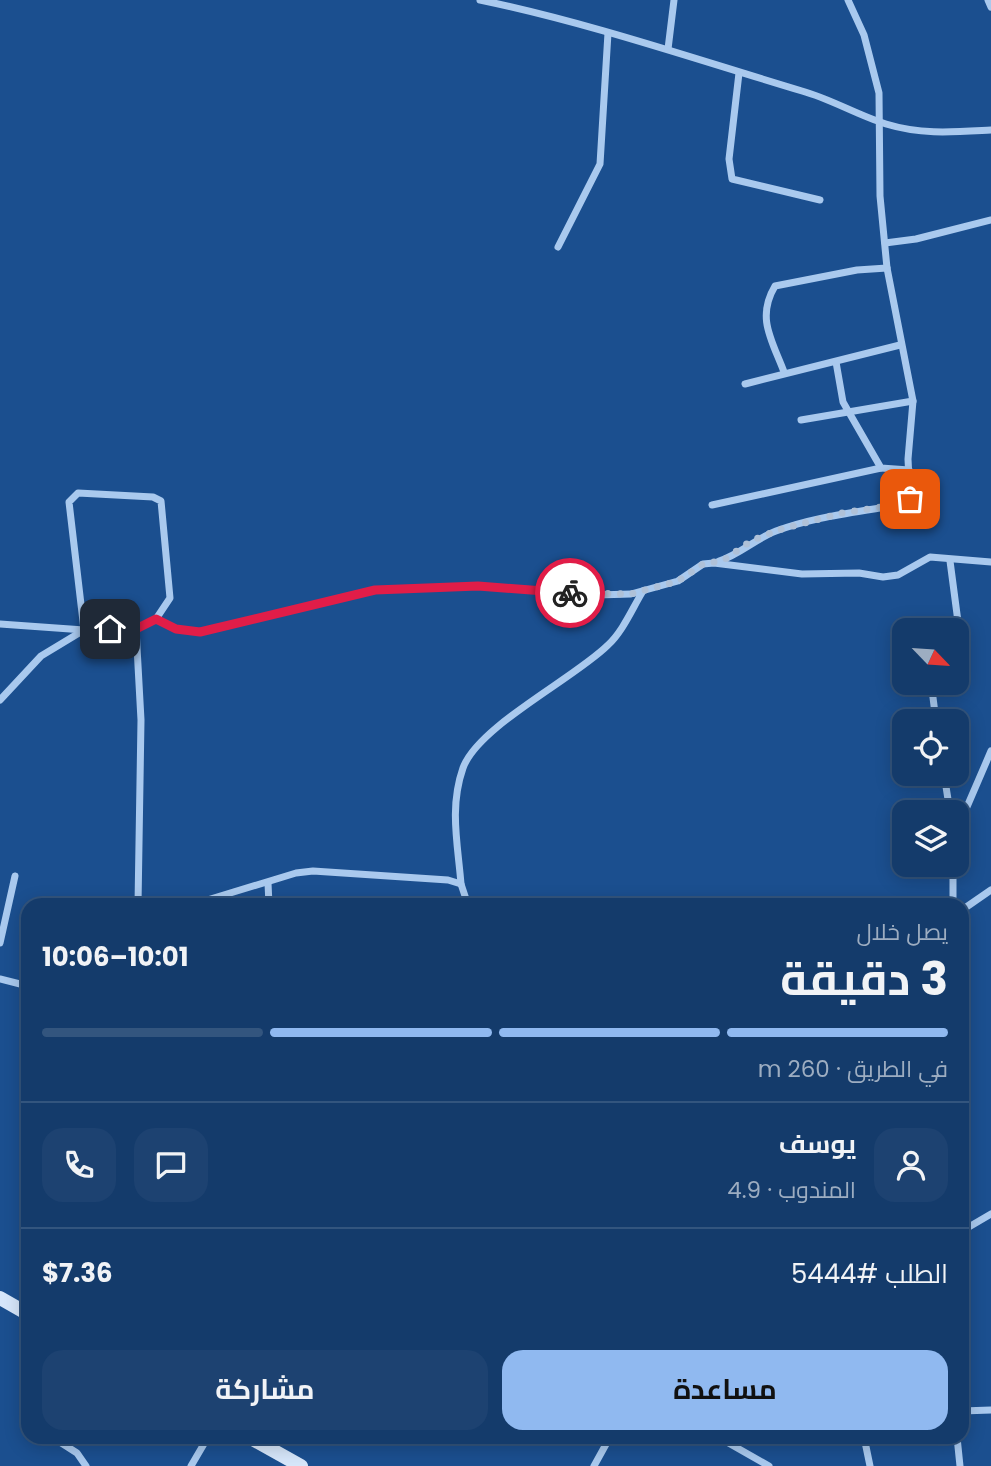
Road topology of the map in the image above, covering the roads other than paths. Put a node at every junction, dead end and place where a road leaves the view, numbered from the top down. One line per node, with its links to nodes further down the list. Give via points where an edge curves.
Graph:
1 (480, 0): 6 (street)
2 (674, 0): 7 (street)
3 (848, 0): 9 (street, via 876,73)
4 (988, 0): 5 (street)
5 (991, 7)
6 (608, 33): 7 (street); 14 (street, via 600,164)
7 (668, 49): 8 (street)
8 (738, 73): 9 (street, via 828,99); 11 (street, via 729,159 732,179)
9 (877, 120): 10 (street, via 938,134); 13 (street)
10 (991, 130)
11 (820, 200)
12 (991, 220): 13 (street)
13 (885, 243): 15 (street)
14 (558, 247)
15 (887, 268): 16 (street); 18 (street, via 775,286 764,319)
16 (900, 345): 17 (street); 20 (street)
17 (836, 362): 18 (street); 21 (street)
18 (784, 372): 19 (street)
19 (745, 384)
20 (913, 401): 21 (street); 24 (street)
21 (848, 412): 22 (street); 23 (street)
22 (801, 420)
23 (881, 468): 24 (street); 25 (street)
24 (909, 470): 28 (street, via 908,503 790,526 751,541)
25 (712, 505)
26 (950, 561): 27 (street); 28 (street, via 924,558 898,575 883,578); 30 (street)
27 (991, 562)
28 (714, 563): 29 (street, via 703,564 678,581)
29 (643, 591): 31 (street, via 597,595 478,586 375,590 200,632 176,629); 41 (street, via 609,644 511,717 469,757 453,823)
30 (958, 618)
31 (156, 619): 33 (street); 34 (street, via 170,598 161,501 78,493 69,502)
32 (0, 624): 34 (street)
33 (136, 629): 34 (street); 43 (street, via 141,720)
34 (84, 630): 35 (street, via 41,656)
35 (0, 700)
36 (991, 751): 37 (street)
37 (969, 802)
38 (15, 876): 49 (street)
39 (953, 877): 47 (street)
40 (268, 883): 41 (street, via 313,871 410,876); 44 (street); 45 (street)
41 (461, 884): 46 (street)
42 (991, 890): 48 (street)
43 (138, 898)
44 (216, 898)
45 (269, 898)
46 (466, 898)
47 (953, 898)
48 (969, 905)
49 (2, 919): 50 (street)
50 (0, 943)
51 (0, 979): 52 (street)
52 (21, 984)
53 (991, 1214): 54 (street)
54 (969, 1227)
55 (0, 1298): 56 (street)
56 (21, 1310)
57 (991, 1410): 58 (street)
58 (969, 1411)
59 (63, 1444): 66 (street)
60 (204, 1444): 67 (street)
61 (262, 1444): 68 (street)
62 (606, 1444): 69 (street)
63 (730, 1444): 70 (street)
64 (865, 1444): 71 (street)
65 (958, 1444): 72 (street)
66 (86, 1466)
67 (191, 1466)
68 (301, 1466)
69 (594, 1466)
70 (769, 1466)
71 (870, 1466)
72 (960, 1466)

